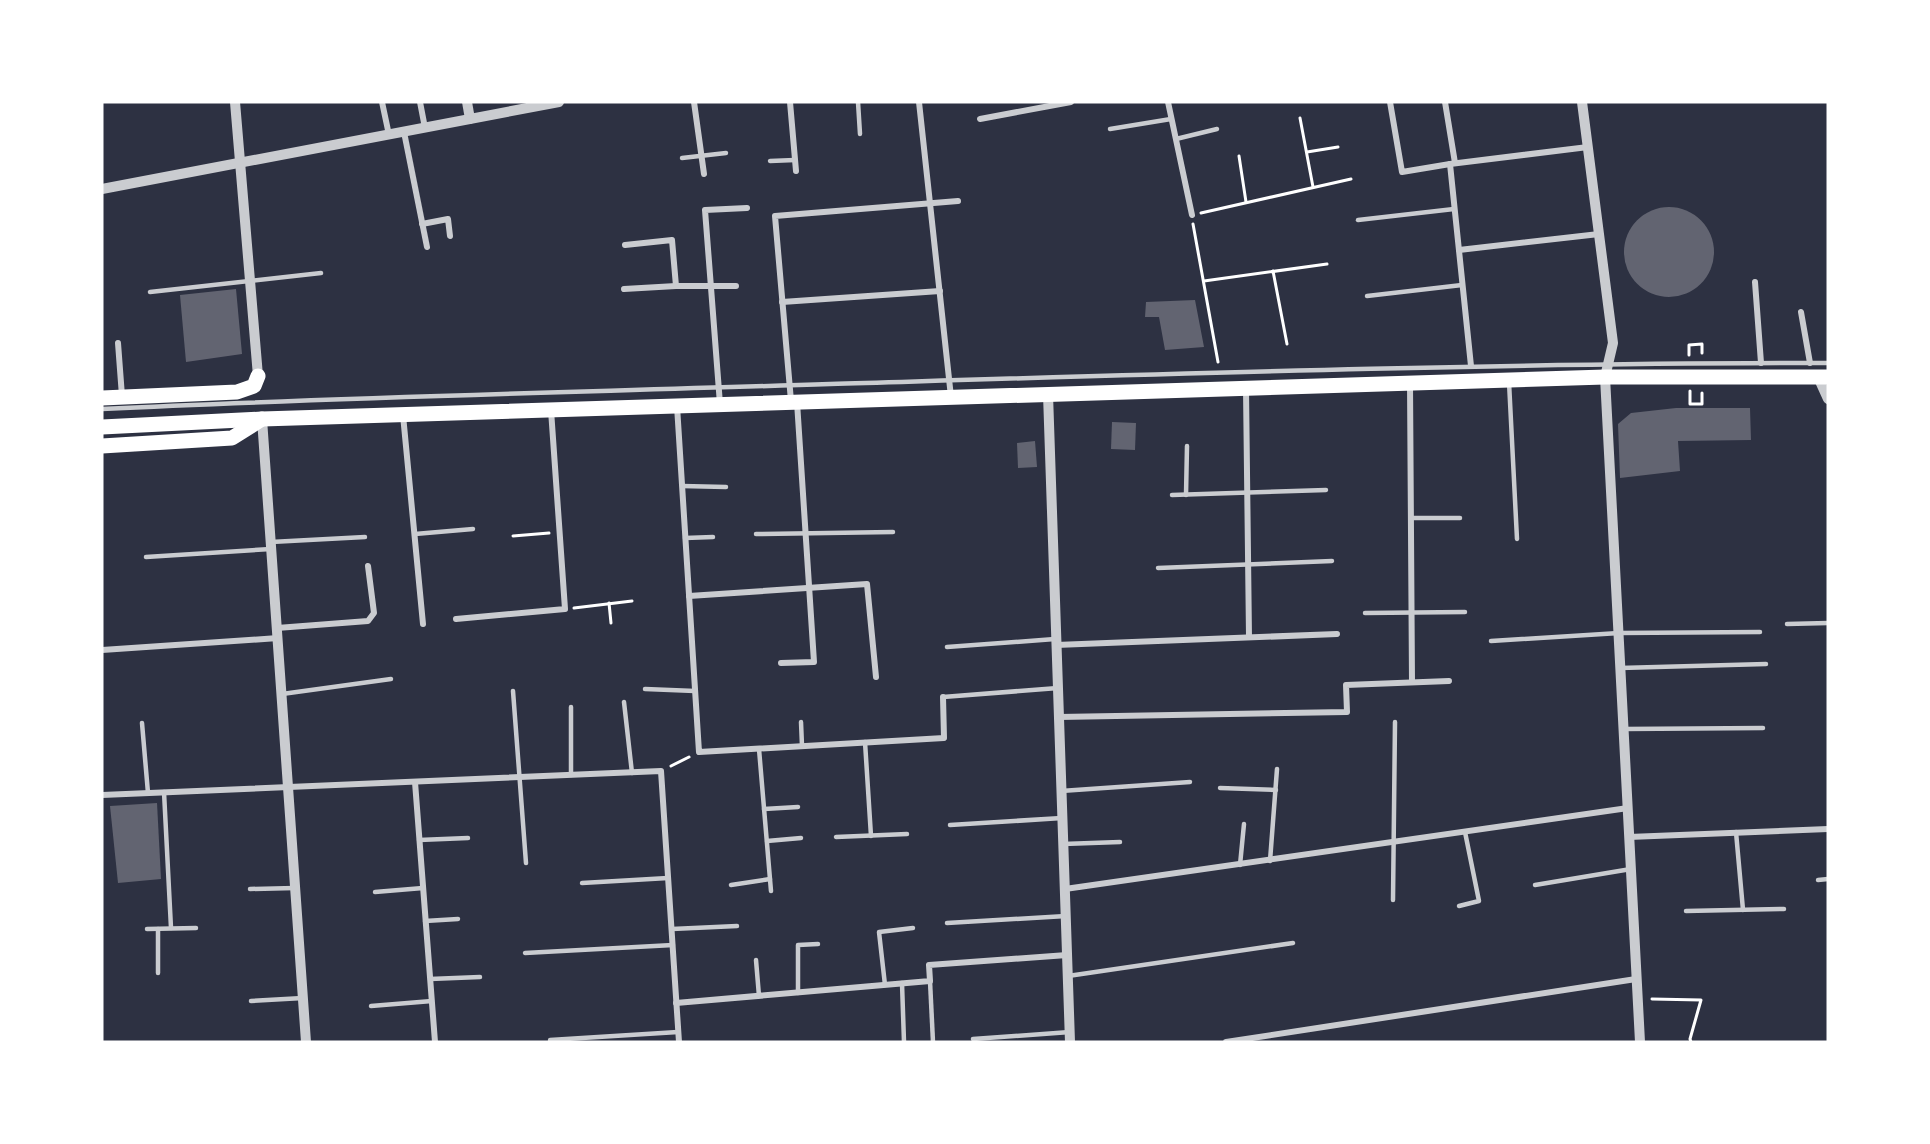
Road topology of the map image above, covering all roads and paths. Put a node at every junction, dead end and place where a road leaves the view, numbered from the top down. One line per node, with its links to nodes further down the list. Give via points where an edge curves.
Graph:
1 (235, 102): 37 (street)
2 (382, 102): 26 (street)
3 (420, 102): 21 (street)
4 (467, 102): 18 (street)
5 (559, 102): 18 (street)
6 (694, 102): 32 (street)
7 (790, 102): 35 (street)
8 (858, 102): 25 (lane)
9 (919, 102): 46 (street)
10 (1026, 102): 16 (street)
11 (1071, 102): 16 (street)
12 (1168, 102): 20 (street)
13 (1390, 102): 38 (street, via 1402,172)
14 (1445, 102): 38 (street)
15 (1582, 102): 29 (street)
16 (1028, 110): 19 (street)
17 (1300, 118): 31 (path)
18 (470, 119): 21 (street)
19 (980, 119)
20 (1171, 119): 22 (lane); 27 (street)
21 (425, 128): 24 (street)
22 (1110, 129)
23 (1217, 129): 27 (lane)
24 (404, 132): 26 (street); 51 (street)
25 (860, 134)
26 (389, 135): 37 (street)
27 (1176, 139): 49 (street)
28 (1338, 147): 31 (path)
29 (1588, 147): 38 (street); 52 (street)
30 (726, 153): 32 (lane)
31 (1307, 153): 42 (path)
32 (701, 155): 34 (lane); 40 (street)
33 (1239, 156): 45 (path)
34 (681, 158)
35 (795, 160): 36 (lane); 39 (street)
36 (770, 161)
37 (240, 163): 43 (street); 60 (street)
38 (1452, 164): 48 (street)
39 (796, 171)
40 (704, 174)
41 (1351, 178): 42 (path)
42 (1312, 187): 45 (path)
43 (102, 189)
44 (958, 201): 46 (street)
45 (1246, 202): 49 (path)
46 (930, 204): 68 (street); 71 (street, via 775,216)
47 (747, 208): 65 (street, via 705,210)
48 (1454, 208): 50 (lane); 56 (street)
49 (1192, 215): 61 (path)
50 (1358, 220)
51 (423, 224): 53 (street, via 448,219); 55 (street)
52 (1599, 234): 56 (street); 80 (street, via 1613,343)
53 (450, 236)
54 (626, 245): 64 (street, via 672,240)
55 (427, 247)
56 (1458, 250): 63 (street)
57 (1327, 264): 58 (path)
58 (1273, 271): 61 (path); 74 (path)
59 (321, 273): 60 (lane)
60 (250, 281): 69 (lane); 83 (street)
61 (1204, 281): 81 (path)
62 (1755, 282): 77 (street)
63 (1462, 285): 70 (lane); 79 (street)
64 (676, 286): 65 (street); 67 (street)
65 (712, 286): 66 (street); 88 (street)
66 (736, 286)
67 (624, 289)
68 (940, 291): 71 (street); 85 (street)
69 (150, 292)
70 (1367, 296)
71 (782, 302): 87 (street)
72 (1801, 312): 82 (street)
73 (118, 343): 91 (street)
74 (1287, 344)
75 (1702, 344): 76 (path)
76 (1689, 345)
77 (1761, 363): 80 (lane); 82 (lane)
78 (1828, 363): 82 (lane)
79 (1470, 366): 80 (lane); 81 (lane)
80 (1607, 370): 82 (main road); 84 (main road); 147 (street)
81 (1220, 372): 85 (lane)
82 (1818, 372): 94 (street)
83 (258, 376): 91 (main road, via 254,386 237,392)
84 (1509, 380): 86 (main road); 125 (lane)
85 (949, 381): 87 (lane); 92 (street)
86 (1410, 383): 89 (main road); 113 (street)
87 (790, 386): 88 (lane); 95 (street)
88 (718, 388): 96 (street); 100 (lane)
89 (1246, 388): 90 (main road); 110 (street)
90 (1048, 394): 92 (main road); 151 (street)
91 (122, 397): 93 (main road)
92 (951, 397): 95 (main road)
93 (102, 398)
94 (1828, 399)
95 (794, 402): 96 (main road); 120 (street)
96 (720, 404): 99 (main road)
97 (1690, 404): 98 (path)
98 (1702, 404)
99 (677, 406): 101 (main road); 107 (street)
100 (102, 409)
101 (550, 410): 102 (main road); 116 (street)
102 (404, 414): 103 (main road); 118 (street)
103 (262, 418): 104 (main road); 105 (main road, via 232,438); 126 (street)
104 (102, 427)
105 (102, 446)
106 (1187, 446): 112 (lane)
107 (682, 486): 108 (lane); 124 (street)
108 (726, 488)
109 (1326, 490): 110 (lane)
110 (1247, 493): 112 (lane); 129 (street)
111 (1172, 495): 112 (lane)
112 (1186, 495)
113 (1411, 518): 114 (lane); 139 (street)
114 (1460, 518)
115 (473, 529): 118 (lane)
116 (560, 532): 121 (path); 136 (street)
117 (893, 532): 120 (lane)
118 (415, 534): 143 (street)
119 (756, 534): 120 (lane)
120 (805, 534): 132 (street)
121 (513, 536)
122 (365, 537): 126 (lane)
123 (713, 537): 124 (lane)
124 (685, 538): 133 (street)
125 (1516, 539)
126 (271, 546): 127 (lane); 146 (street)
127 (146, 557)
128 (1332, 561): 129 (lane)
129 (1248, 564): 131 (lane); 149 (street)
130 (368, 566): 146 (street, via 374,613 368,621)
131 (1158, 568)
132 (809, 588): 133 (street); 154 (street, via 814,662); 157 (street, via 867,584)
133 (689, 596): 164 (street)
134 (632, 601): 135 (path)
135 (609, 603): 136 (path); 141 (path)
136 (565, 609): 140 (street)
137 (1465, 612): 139 (lane)
138 (1365, 613): 139 (lane)
139 (1411, 613): 160 (street)
140 (456, 619)
141 (611, 623)
142 (1828, 623): 144 (lane)
143 (423, 624)
144 (1787, 624)
145 (1760, 632): 147 (lane)
146 (277, 633): 153 (street); 165 (street)
147 (1619, 633): 150 (lane); 156 (street)
148 (1337, 634): 149 (street)
149 (1249, 638): 151 (street)
150 (1491, 641)
151 (1056, 642): 152 (lane); 161 (street)
152 (947, 647)
153 (102, 650)
154 (781, 663)
155 (1766, 664): 156 (lane)
156 (1620, 668): 174 (street)
157 (876, 677)
158 (391, 678): 165 (lane)
159 (1449, 681): 160 (street)
160 (1412, 682): 169 (street, via 1346,685 1347,712)
161 (1058, 688): 166 (lane); 169 (street)
162 (645, 689): 164 (lane)
163 (513, 691): 183 (lane)
164 (695, 691): 178 (street)
165 (282, 694): 186 (street)
166 (943, 697): 175 (street, via 944,738)
167 (624, 702): 181 (lane)
168 (571, 707): 182 (lane)
169 (1059, 717): 189 (street)
170 (801, 722): 176 (lane)
171 (1395, 722): 211 (lane)
172 (142, 723): 191 (lane)
173 (1763, 728): 174 (lane)
174 (1624, 729): 194 (street)
175 (865, 742): 176 (street); 203 (lane)
176 (802, 746): 177 (street)
177 (759, 749): 178 (street); 195 (lane)
178 (699, 752): 180 (path)
179 (1277, 769): 188 (lane)
180 (661, 771): 181 (street); 217 (street)
181 (632, 772): 182 (street)
182 (571, 775): 183 (street)
183 (521, 777): 184 (street); 214 (lane)
184 (415, 782): 186 (street); 208 (street)
185 (1190, 782): 189 (lane)
186 (288, 787): 190 (street); 224 (street)
187 (1220, 788): 188 (lane)
188 (1276, 790): 213 (lane)
189 (1061, 791): 196 (street)
190 (164, 792): 191 (street); 241 (lane)
191 (148, 793): 192 (street)
192 (102, 795)
193 (798, 807): 195 (lane)
194 (1628, 808): 200 (street); 205 (street)
195 (764, 809): 209 (lane)
196 (1062, 818): 198 (lane); 212 (street)
197 (1244, 824): 215 (lane)
198 (950, 825)
199 (1828, 829): 201 (street)
200 (1465, 832): 211 (street); 231 (lane, via 1479,901)
201 (1736, 832): 205 (street); 233 (lane)
202 (907, 834): 203 (lane)
203 (871, 836): 204 (lane)
204 (836, 837)
205 (1629, 837): 216 (street)
206 (468, 838): 208 (lane)
207 (801, 838): 209 (lane)
208 (419, 840): 225 (street)
209 (766, 841): 218 (lane)
210 (1120, 842): 212 (lane)
211 (1394, 842): 213 (street); 230 (lane)
212 (1063, 844): 227 (street)
213 (1270, 861): 215 (street)
214 (526, 863)
215 (1240, 865): 227 (street)
216 (1631, 869): 223 (lane); 256 (street)
217 (668, 878): 221 (lane); 245 (street)
218 (770, 879): 222 (lane); 228 (lane)
219 (1828, 879): 220 (lane)
220 (1818, 880)
221 (582, 883)
222 (731, 885)
223 (1535, 885)
224 (295, 888): 226 (lane); 263 (street)
225 (423, 888): 229 (lane); 237 (street)
226 (250, 889)
227 (1065, 890): 235 (street)
228 (771, 891)
229 (375, 892)
230 (1393, 900)
231 (1460, 906)
232 (1784, 909): 233 (lane)
233 (1743, 910): 234 (lane)
234 (1686, 911)
235 (1066, 916): 238 (lane); 250 (street)
236 (458, 919): 237 (lane)
237 (425, 921): 255 (street)
238 (947, 923)
239 (737, 926): 245 (lane)
240 (913, 927): 259 (lane, via 879,932)
241 (171, 928): 242 (lane); 244 (lane)
242 (196, 928)
243 (147, 929): 244 (lane)
244 (158, 929): 252 (lane)
245 (672, 929): 248 (street)
246 (1293, 943): 253 (lane)
247 (818, 944): 260 (lane, via 798,945)
248 (672, 945): 249 (lane); 266 (street)
249 (525, 953)
250 (1067, 955): 253 (street); 257 (street, via 929,965)
251 (756, 960): 261 (lane)
252 (158, 973)
253 (1068, 976): 269 (street)
254 (480, 977): 255 (lane)
255 (430, 979): 265 (street)
256 (1636, 979): 262 (street); 277 (street)
257 (930, 981): 258 (street); 276 (lane)
258 (902, 984): 259 (street); 275 (lane)
259 (885, 985): 260 (street)
260 (798, 993): 261 (street)
261 (759, 996): 266 (street)
262 (1637, 997): 278 (street); 279 (path, via 1701,1000)
263 (303, 998): 264 (lane); 272 (street)
264 (251, 1001)
265 (432, 1001): 267 (lane); 273 (street)
266 (676, 1003): 268 (street)
267 (371, 1006)
268 (678, 1032): 270 (lane); 274 (street)
269 (1070, 1037): 271 (lane)
270 (550, 1040)
271 (973, 1040)
272 (306, 1042)
273 (435, 1042)
274 (679, 1042)
275 (904, 1042)
276 (933, 1042)
277 (1226, 1042)
278 (1640, 1042)
279 (1691, 1042)

